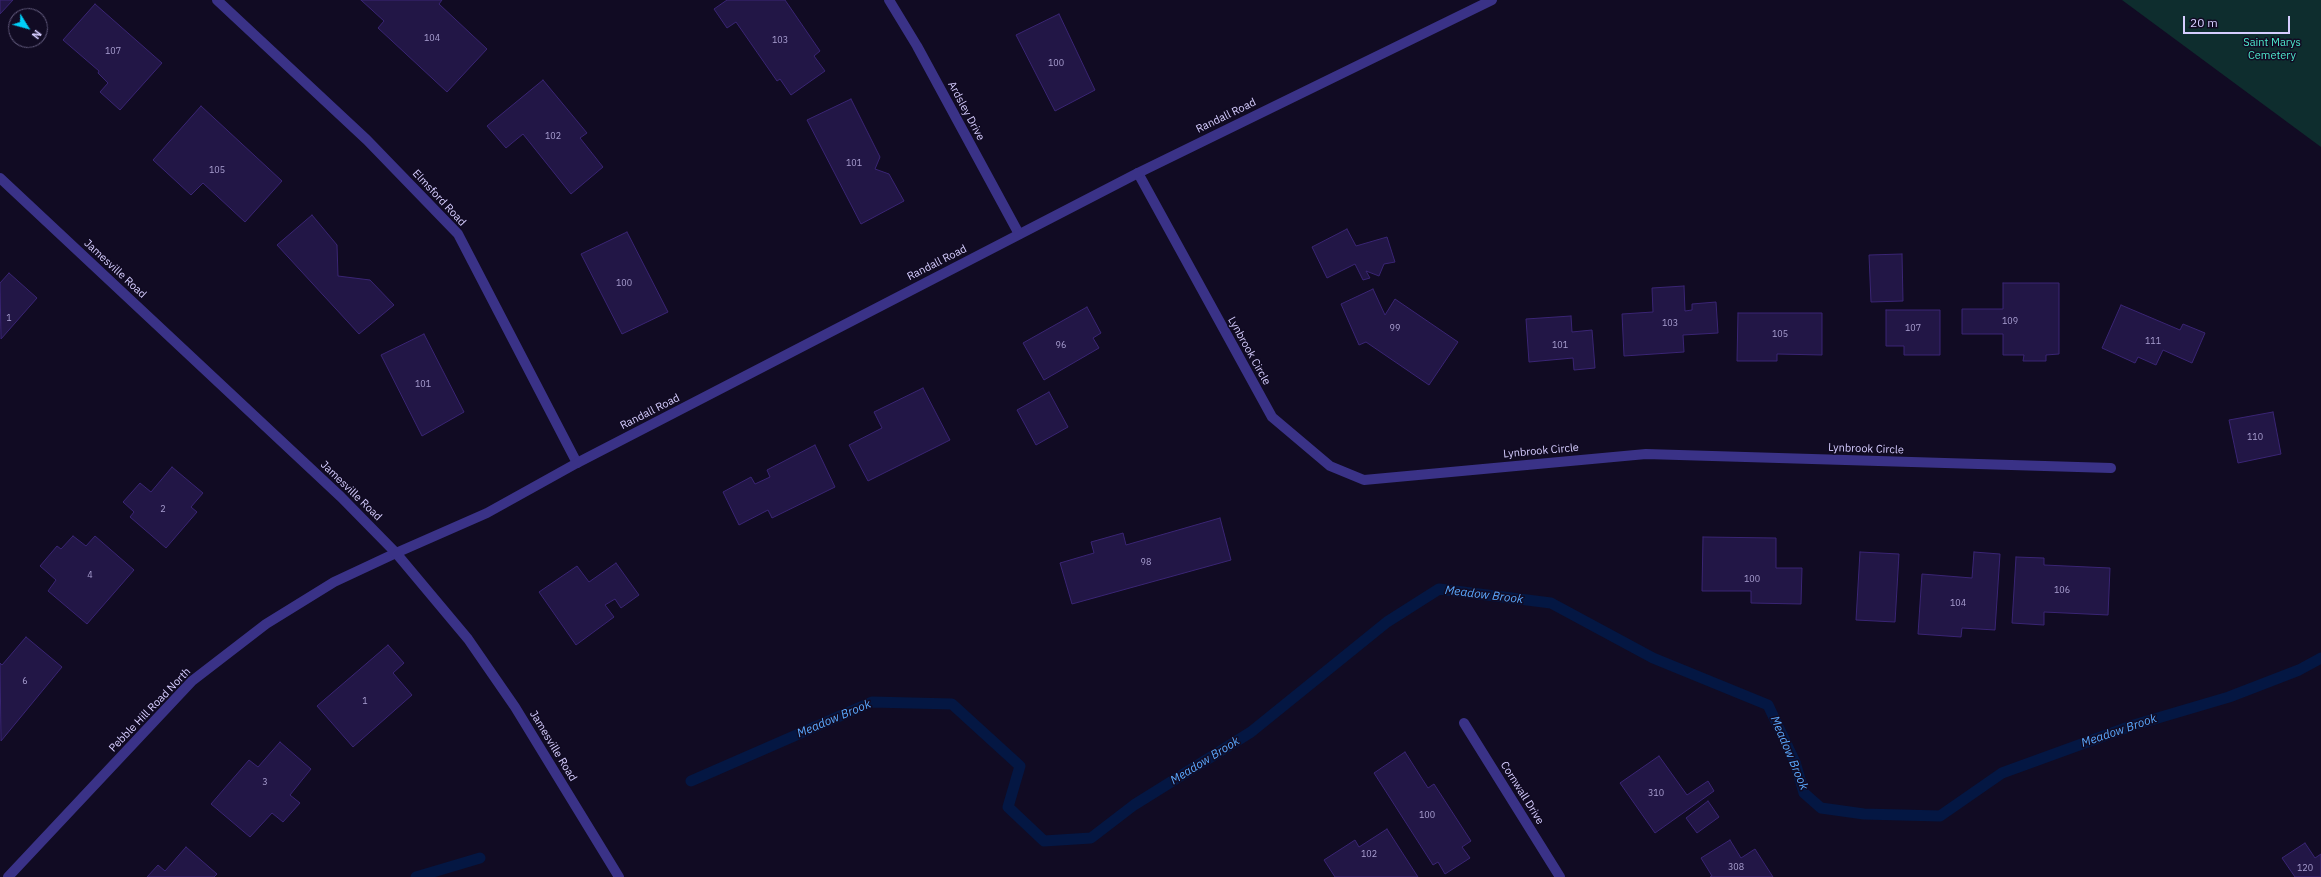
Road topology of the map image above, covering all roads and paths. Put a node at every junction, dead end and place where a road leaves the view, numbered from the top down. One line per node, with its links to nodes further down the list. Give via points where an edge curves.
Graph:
1 (217, 0): 7 (street, Elmsford Road, via 367,140 458,234)
2 (889, 0): 6 (street, Ardsley Drive, via 917,46)
3 (1492, 0): 4 (street, Randall Road)
4 (1138, 173): 6 (street, Randall Road); 8 (street, Lynbrook Circle, via 1272,416 1330,466 1364,480 1646,454)
5 (0, 178): 9 (street, Jamesville Road, via 329,486)
6 (1019, 234): 7 (street, Randall Road)
7 (577, 463): 9 (street, Randall Road, via 487,513)
8 (2111, 468)
9 (396, 553): 11 (street, Pebble Hill Road North, via 334,582 266,624 192,681); 12 (street, Jamesville Road, via 468,639 515,706)
10 (1464, 723): 13 (street, Cornwall Drive)
11 (8, 877)
12 (619, 877)
13 (1560, 877)

